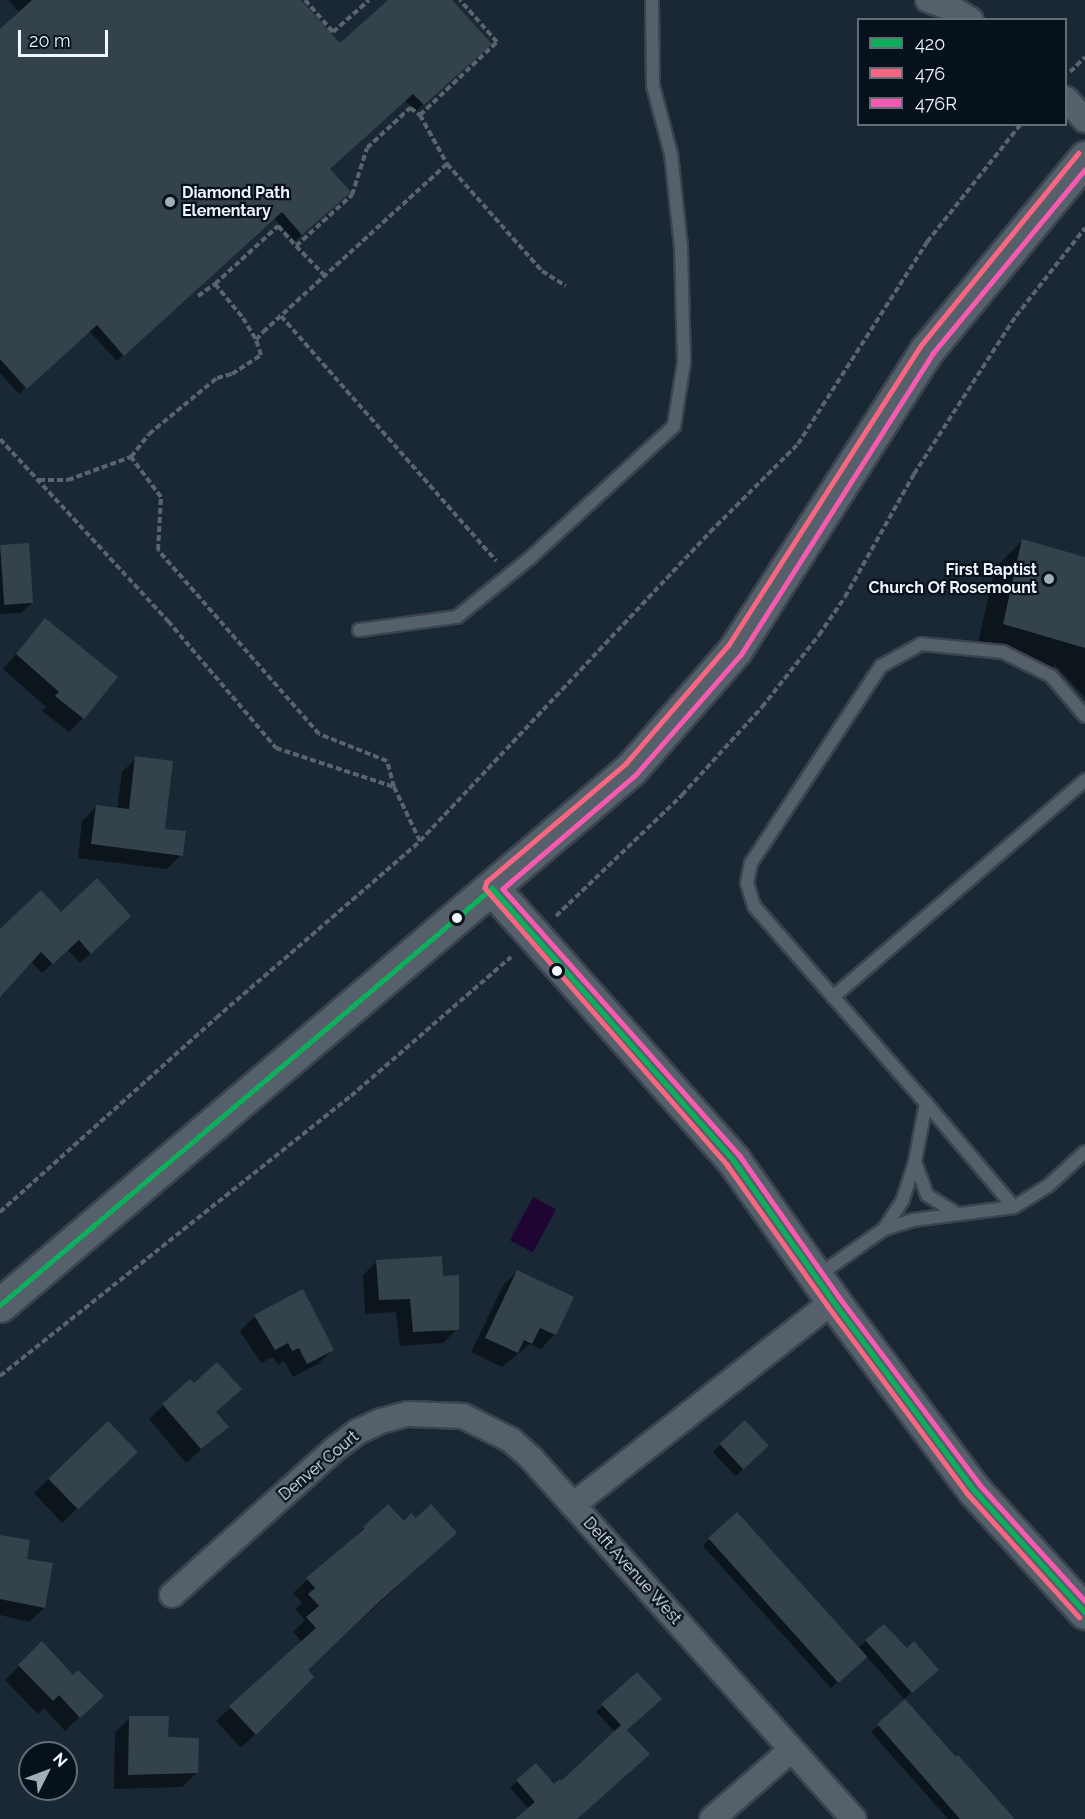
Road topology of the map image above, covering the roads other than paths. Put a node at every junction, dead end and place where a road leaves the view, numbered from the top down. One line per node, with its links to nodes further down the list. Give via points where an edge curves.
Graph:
1 (652, 0): 7 (lane, via 653,86 671,154 681,247 684,362 674,426 530,558 457,617)
2 (928, 0): 3 (street)
3 (968, 18)
4 (1067, 101): 5 (street)
5 (1085, 120)
6 (1085, 158): 10 (street, via 927,350 735,650 631,769)
7 (359, 630)
8 (1085, 716): 11 (lane, via 1051,676 1003,652 921,644 881,666 751,863 747,884 754,906)
9 (1085, 780): 11 (lane)
10 (492, 888): 18 (street, via 734,1161); 19 (street)
11 (833, 997): 12 (lane)
12 (926, 1103): 14 (lane); 15 (lane)
13 (1085, 1152): 15 (lane, via 1048,1186)
14 (915, 1162): 16 (lane, via 927,1195); 17 (lane, via 903,1200)
15 (1014, 1207): 16 (lane)
16 (957, 1214): 17 (lane)
17 (884, 1229): 18 (lane)
18 (824, 1289): 20 (street, Delft Avenue West); 22 (street, via 974,1490)
19 (0, 1305)
20 (573, 1505): 21 (street, Denver Court, via 511,1440 463,1416 408,1414 357,1432); 23 (street, Delft Avenue West)
21 (172, 1595)
22 (1085, 1612)
23 (791, 1750): 24 (street); 25 (street, Delft Avenue West)
24 (712, 1819)
25 (854, 1819)

